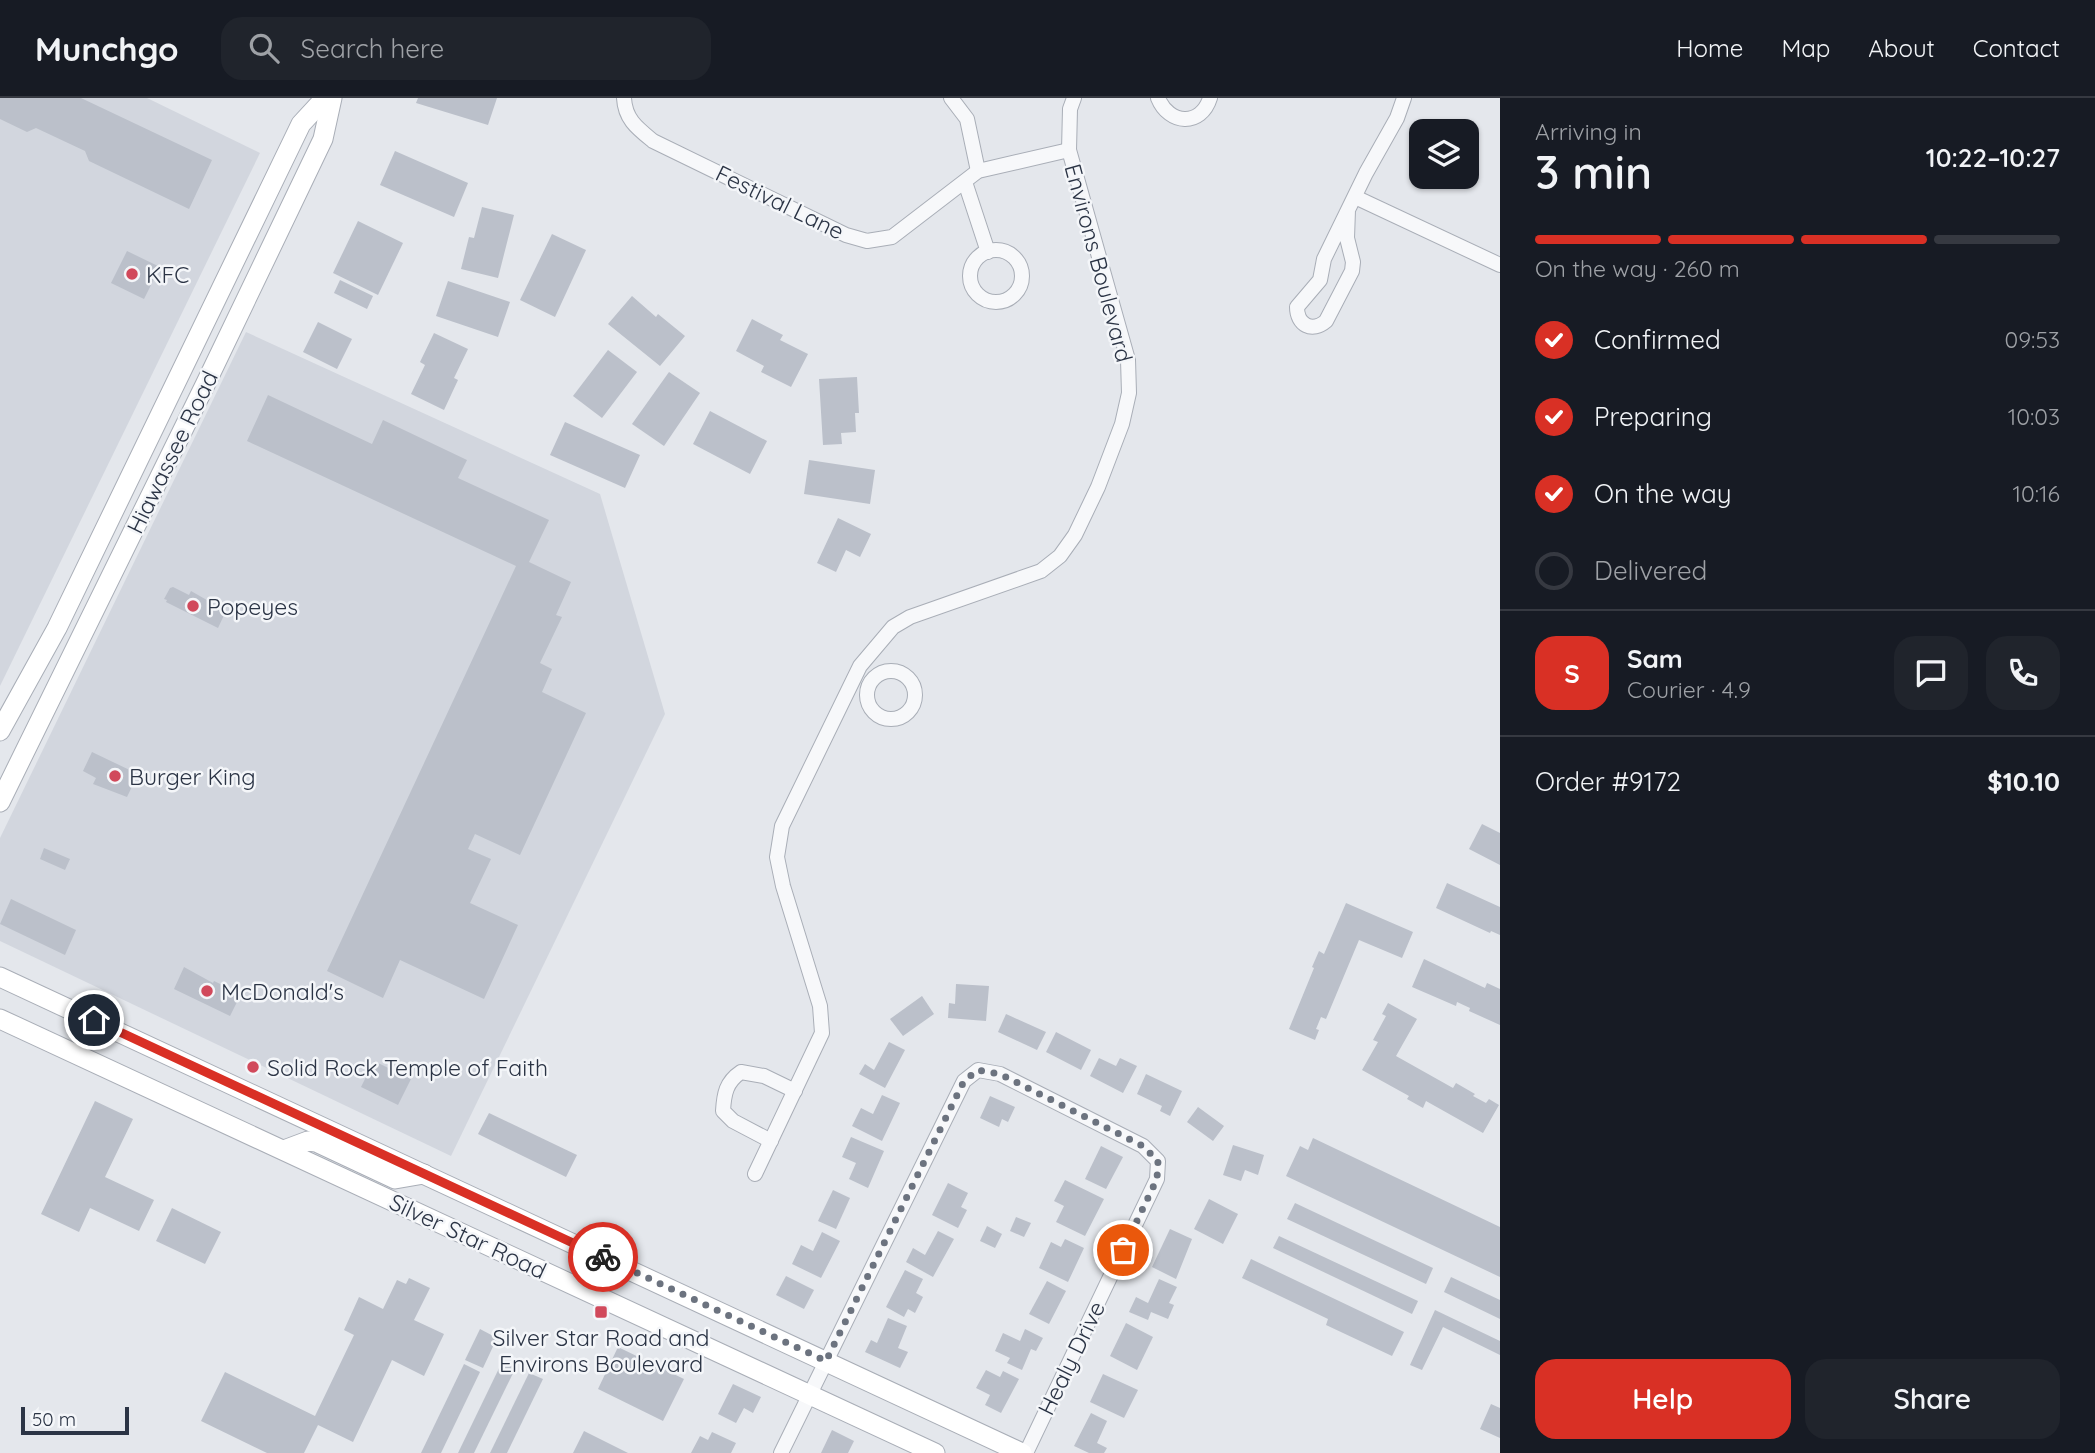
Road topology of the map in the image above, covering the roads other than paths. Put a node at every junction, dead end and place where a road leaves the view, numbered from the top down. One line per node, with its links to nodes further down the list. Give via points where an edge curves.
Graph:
1 (325, 98): 17 (main road, Hiawassee Road, via 301,124 57,628)
2 (332, 98): 18 (main road, Hiawassee Road, via 323,139)
3 (624, 98): 11 (street, Festival Lane, via 632,124 653,141 867,241 892,237)
4 (951, 98): 10 (street, via 967,119)
5 (1074, 98): 9 (street, Environs Boulevard)
6 (1158, 98): 7 (street, via 1163,109 1181,119 1201,114)
7 (1210, 98)
8 (1405, 98): 12 (street)
9 (1069, 150): 10 (street, Festival Lane); 15 (street, Environs Boulevard, via 1128,360 1129,393 1122,424 1098,487 1075,535 1060,556 1041,571 910,617 893,627)
10 (978, 172): 11 (street, Festival Lane)
11 (965, 182): 13 (street)
12 (1351, 203): 12 (street, via 1324,259 1320,280 1297,307 1297,317 1312,328 1326,321 1352,271 1347,238); 14 (street)
13 (988, 252)
14 (1500, 265)
15 (853, 679): 16 (street); 21 (street, Environs Boulevard, via 782,826 777,857 821,1006 822,1033)
16 (868, 686)
17 (0, 731)
18 (0, 802)
19 (0, 977): 24 (main road, Silver Star Road)
20 (0, 1019): 23 (main road, Silver Star Road)
21 (795, 1091): 22 (street, Environs Boulevard); 22 (street, via 764,1076 741,1072 725,1090 723,1111)
22 (771, 1141): 25 (street, Environs Boulevard)
23 (284, 1150): 24 (main road, via 316,1142 395,1179); 27 (main road, Silver Star Road)
24 (424, 1174): 26 (main road, Silver Star Road)
25 (755, 1174)
26 (826, 1361): 27 (street, Healy Drive); 30 (main road, Silver Star Road); 30 (street, Healy Drive, via 964,1081 978,1070 1000,1074 1143,1146 1158,1161 1157,1179)
27 (809, 1395): 28 (street, Healy Drive); 29 (main road, Silver Star Road)
28 (781, 1453)
29 (935, 1453)
30 (1024, 1453)

